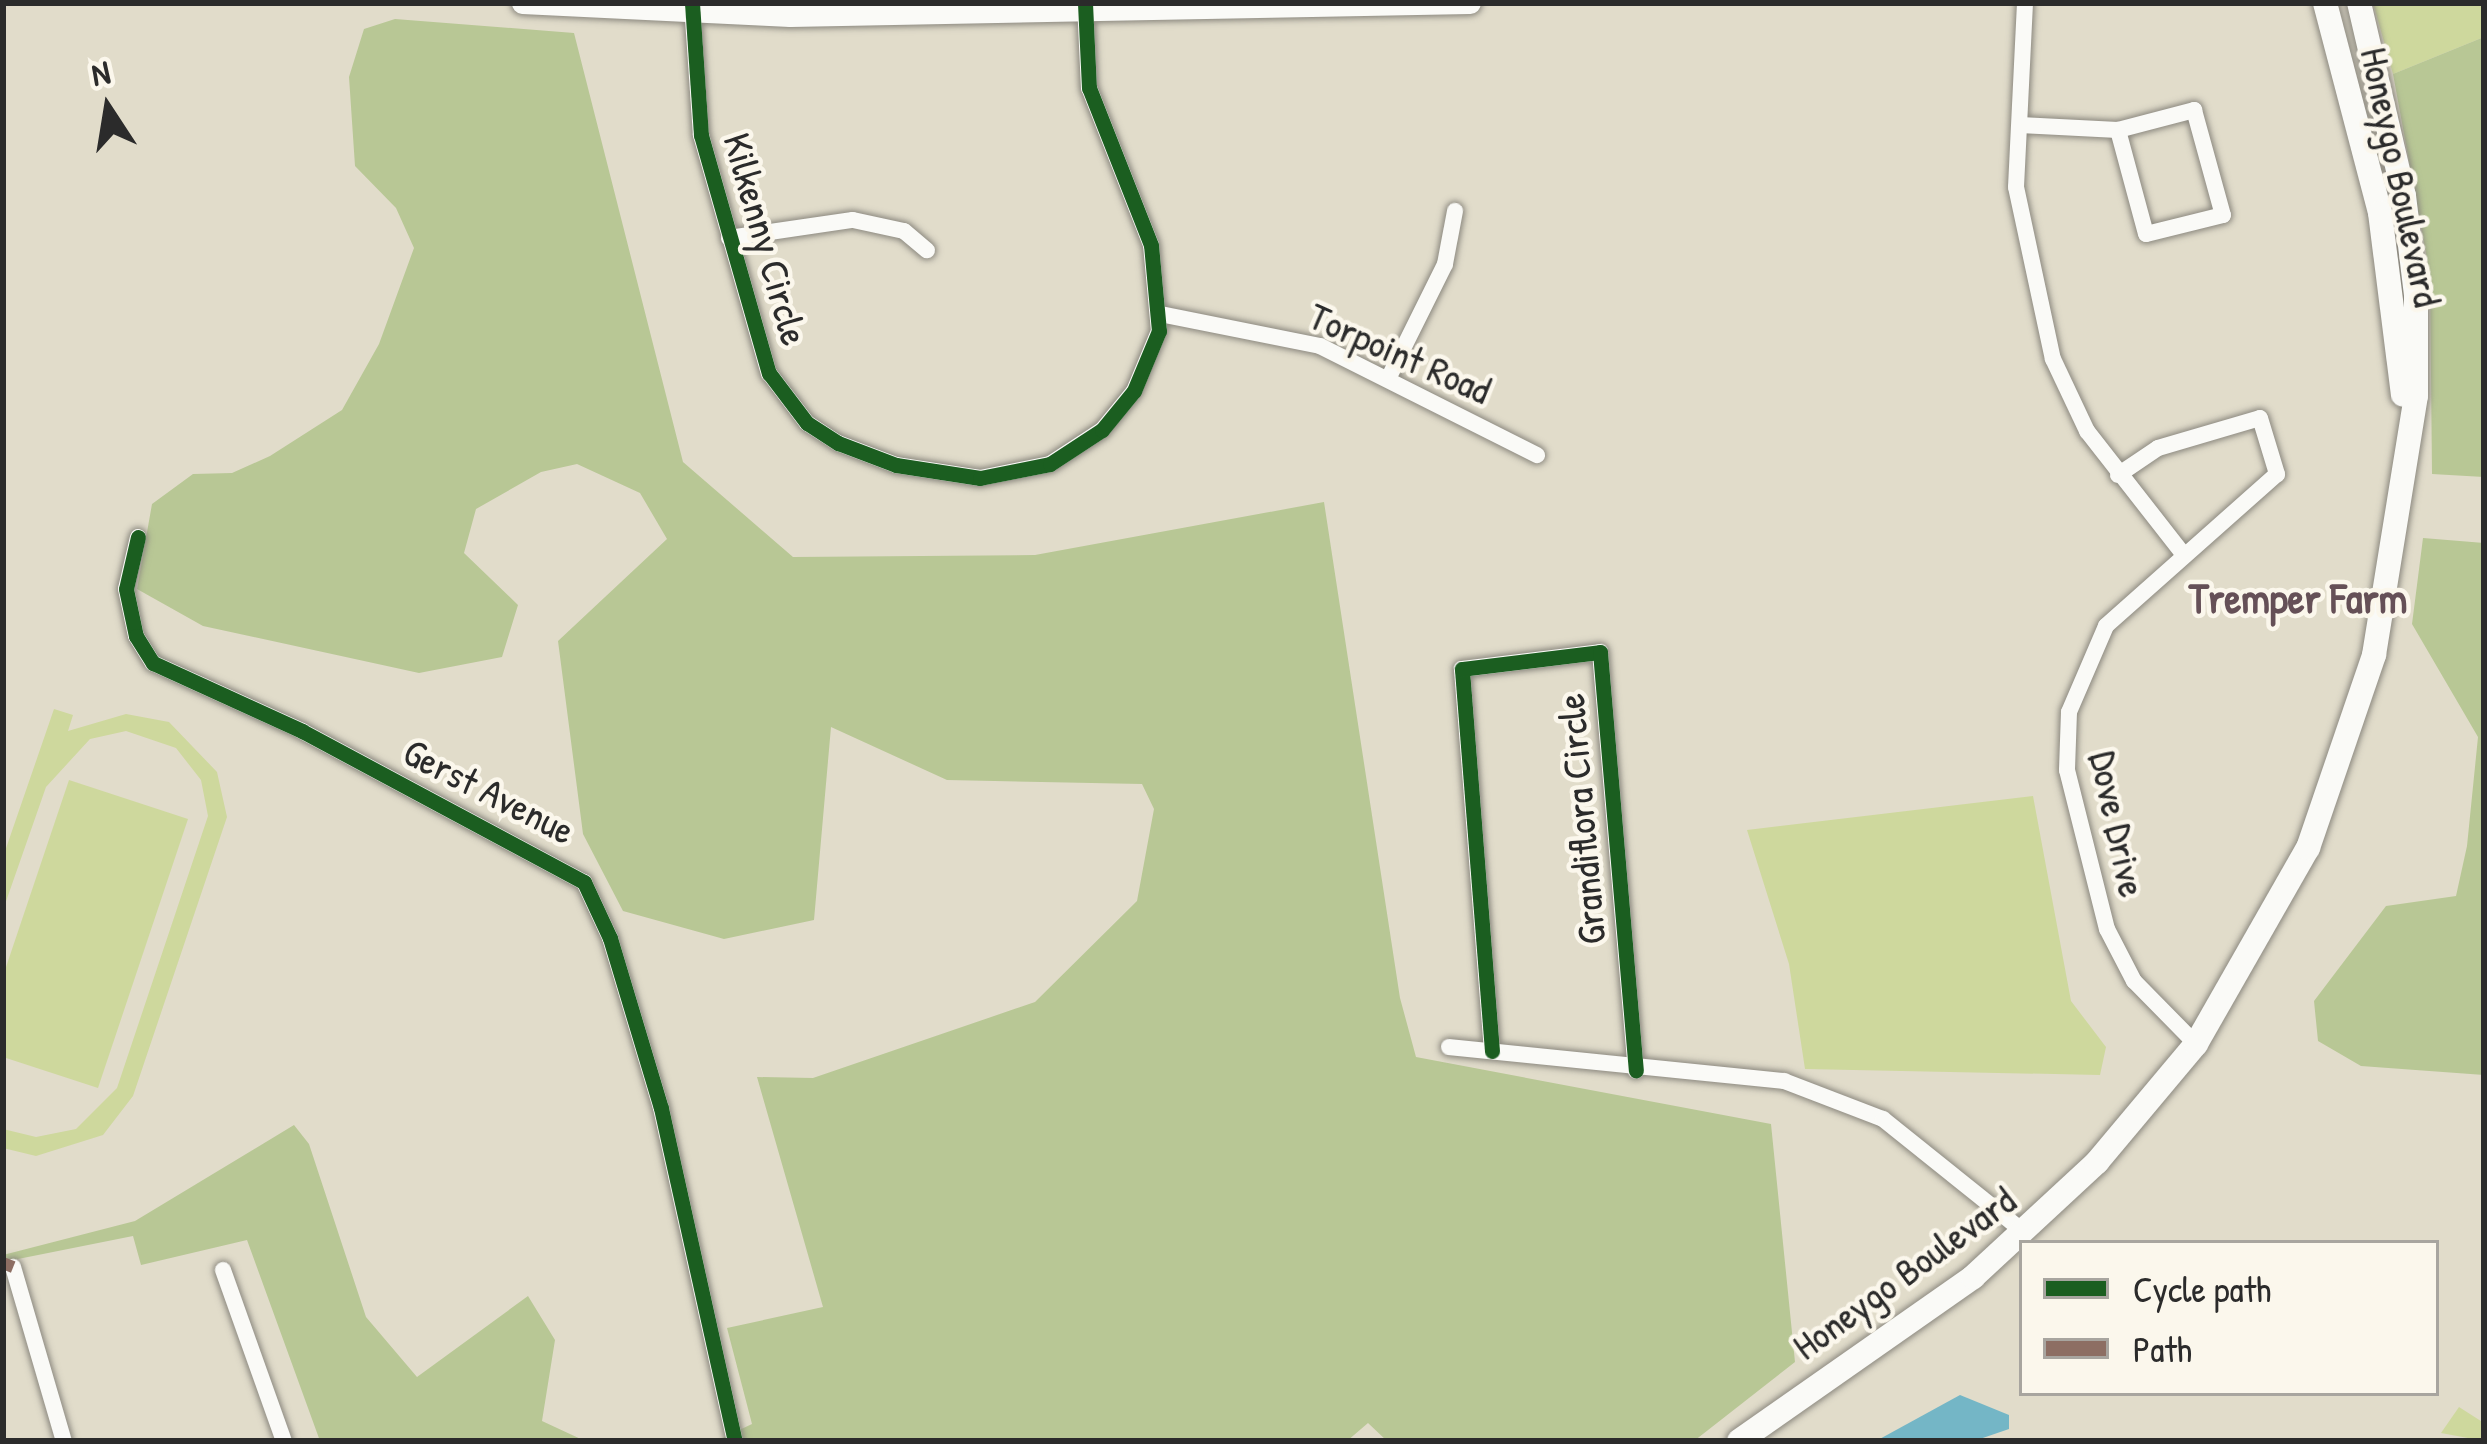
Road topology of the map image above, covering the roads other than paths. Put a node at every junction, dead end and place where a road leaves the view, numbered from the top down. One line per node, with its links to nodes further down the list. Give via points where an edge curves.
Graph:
1 (522, 3): 8 (street)
2 (1470, 3): 6 (street)
3 (2025, 3): 9 (street)
4 (2325, 3): 16 (main road, Honeygo Boulevard, via 2380,213)
5 (2359, 3): 16 (main road, Honeygo Boulevard, via 2393,137 2416,295)
6 (1281, 5): 7 (street)
7 (1085, 7): 8 (street); 14 (street, Kilkenny Circle, via 1094,106 1151,245)
8 (692, 9): 12 (street, Kilkenny Circle, via 695,105)
9 (2020, 125): 10 (street); 18 (street, via 2019,211 2053,359 2074,411)
10 (2118, 130): 10 (street, via 2194,110 2223,215 2146,234)
11 (1455, 211): 15 (street, via 1445,264)
12 (729, 238): 13 (street, via 853,220 904,231); 14 (street, Kilkenny Circle, via 755,342 783,395 838,443 921,471 1009,475 1073,451 1134,391)
13 (927, 250)
14 (1160, 314): 15 (street, Torpoint Road, via 1269,332)
15 (1389, 377): 17 (street, Torpoint Road)
16 (2407, 440): 21 (main road, Honeygo Boulevard, via 2388,590 2353,733 2280,906)
17 (1537, 454)
18 (2118, 475): 20 (street); 20 (street, Dove Drive, via 2158,448 2260,418 2277,474)
19 (138, 537): 30 (street, Gerst Avenue, via 126,589 136,636 153,663 302,731 584,882 610,938 661,1108)
20 (2183, 554): 21 (street, Dove Drive, via 2124,605 2091,650 2069,712 2067,770 2119,958)
21 (2196, 1044): 25 (main road, Honeygo Boulevard, via 2098,1162)
22 (1449, 1048): 23 (street)
23 (1492, 1051): 24 (street); 24 (street, Grandiflora Circle, via 1462,669 1600,652)
24 (1636, 1070): 25 (street, via 1784,1081 1883,1119)
25 (2024, 1232): 31 (main road, Honeygo Boulevard, via 1973,1277)
26 (13, 1267): 28 (street)
27 (223, 1270): 29 (street)
28 (64, 1441)
29 (284, 1441)
30 (735, 1441)
31 (1739, 1441)

